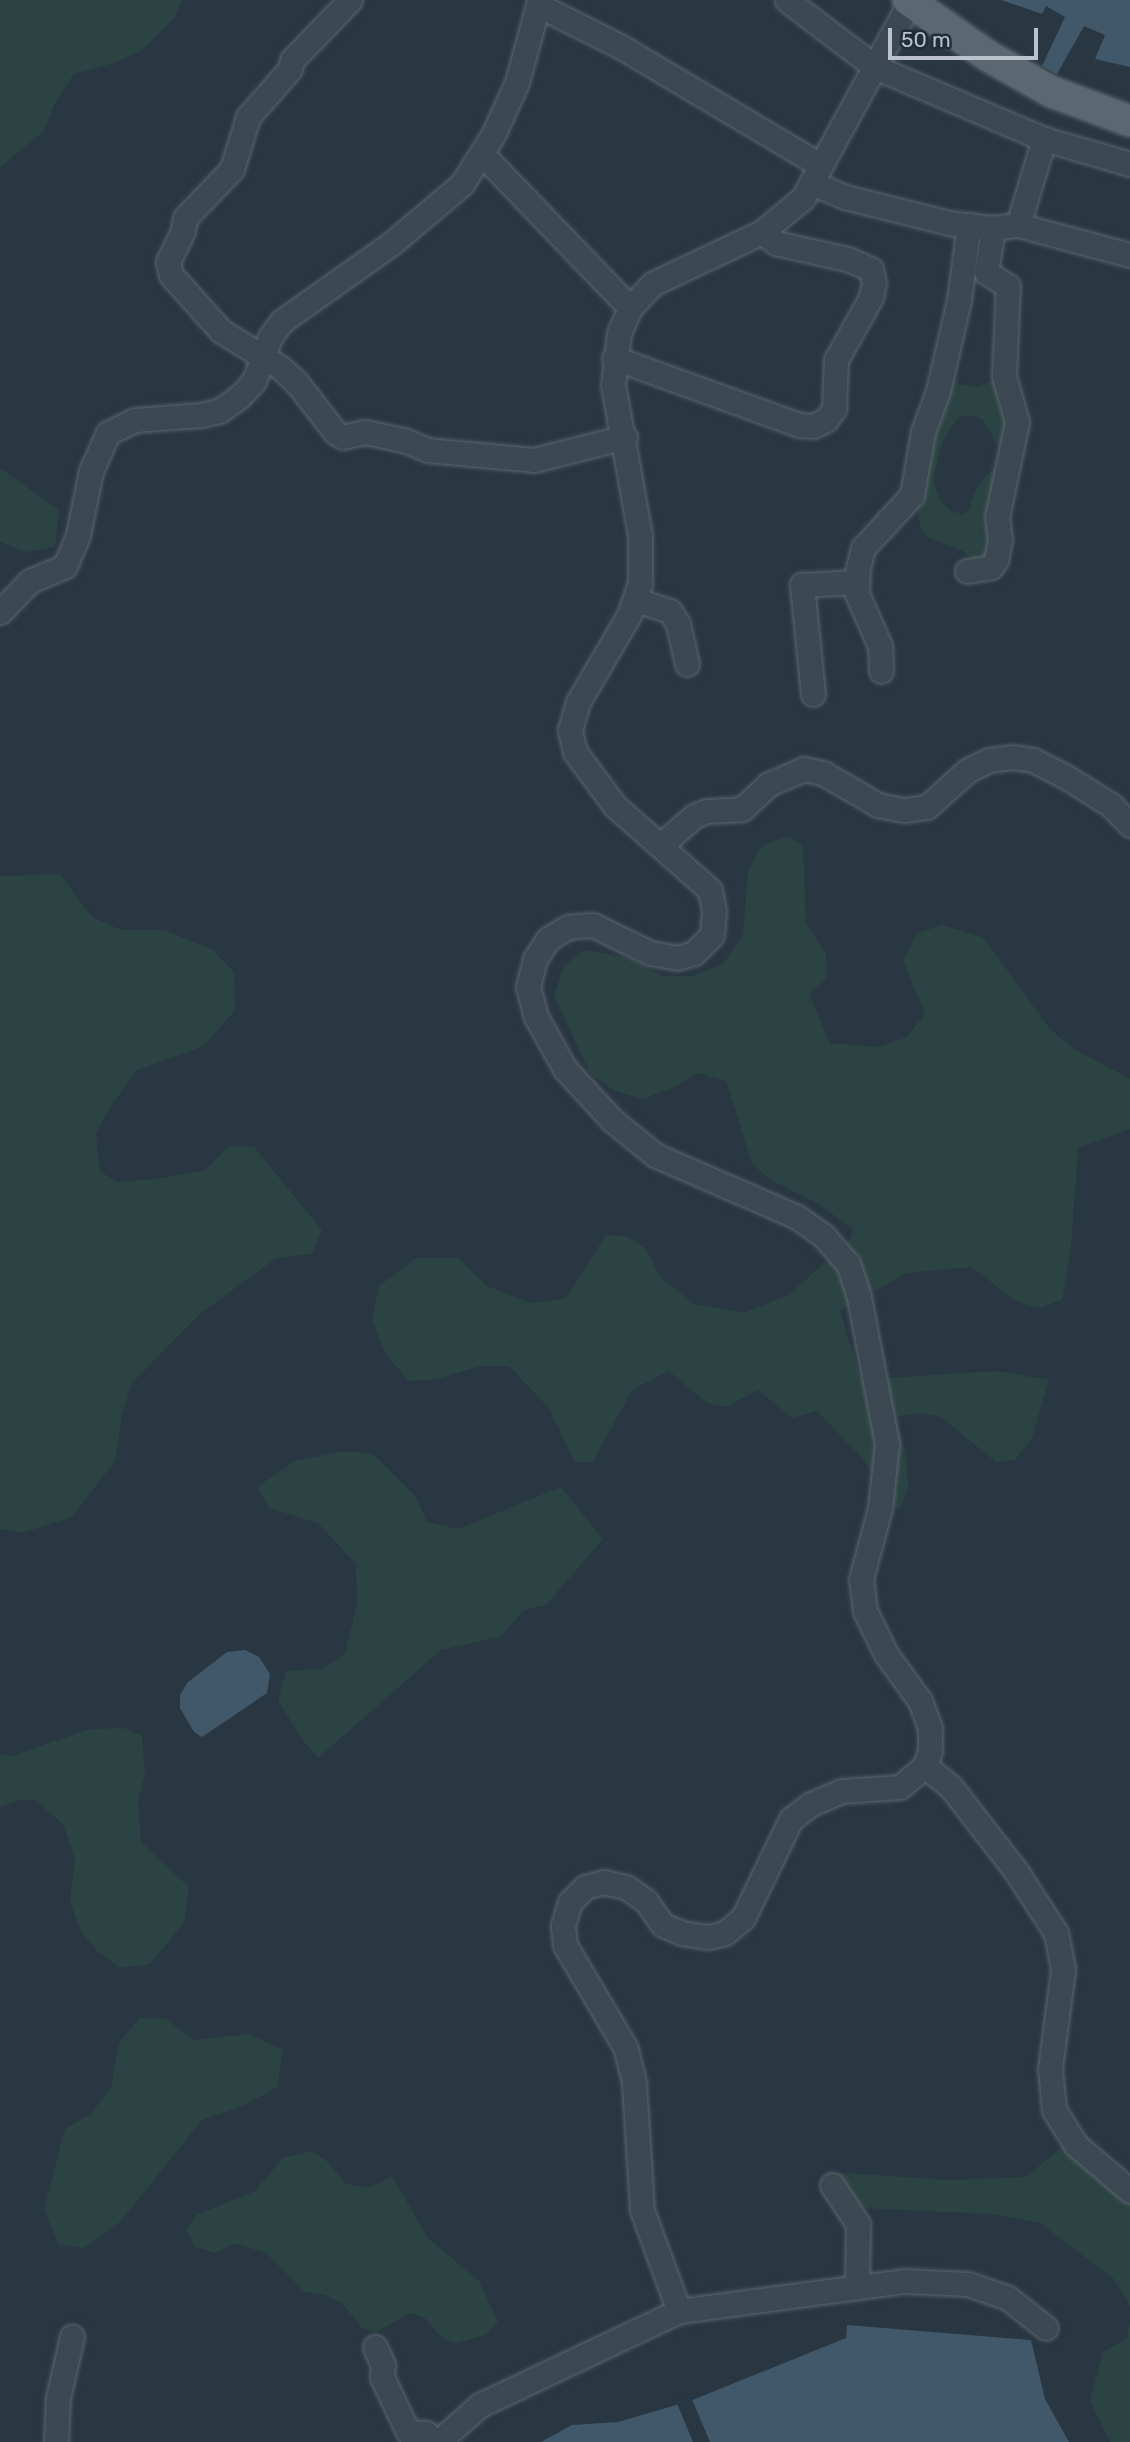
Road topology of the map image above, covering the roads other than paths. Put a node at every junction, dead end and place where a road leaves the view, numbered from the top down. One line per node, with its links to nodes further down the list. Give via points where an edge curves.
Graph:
1 (350, 0): 17 (street, via 292,60 290,69 248,117 232,169 185,218 168,262 171,275 221,331)
2 (787, 0): 5 (street)
3 (909, 1): 5 (street); 6 (main road, via 988,56 1052,92)
4 (538, 2): 8 (street, via 517,82); 10 (street, via 623,48)
5 (875, 67): 7 (street); 10 (street)
6 (1130, 121)
7 (1044, 139): 9 (street); 11 (street)
8 (482, 154): 16 (street); 17 (street, via 450,196 282,321)
9 (1130, 164)
10 (816, 174): 12 (street, via 845,197); 14 (street, via 791,210)
11 (1018, 225): 13 (street); 15 (street)
12 (969, 226): 13 (street); 21 (street, via 959,300 938,391 923,432 912,495 863,548)
13 (993, 228): 20 (street, via 986,272 1008,286 1004,376 1017,422 997,517 1000,540 996,560 991,567)
14 (762, 232): 16 (street, via 652,284); 18 (street, via 776,243 846,259 871,270 871,296 835,360 834,409 826,420 813,426 799,425)
15 (1130, 256)
16 (630, 308): 18 (street)
17 (263, 356): 19 (street, via 297,383 343,437 365,432 427,450 534,460); 23 (street, via 254,381 219,411 135,420 107,433 91,471 78,535 65,566 30,581)
18 (614, 358): 19 (street, via 613,385)
19 (625, 437): 22 (street, via 642,563)
20 (967, 571)
21 (856, 582): 25 (street, via 880,646); 26 (street, via 802,586)
22 (636, 600): 24 (street, via 670,611 678,624); 28 (street, via 578,702 570,730 575,752 589,774 615,806)
23 (0, 612)
24 (687, 664)
25 (881, 671)
26 (813, 694)
27 (1130, 825): 28 (street, via 1111,805 1063,775 1033,760 1012,757 968,769 927,807 904,810 878,804 823,773 804,769 769,785 742,808 694,816)
28 (661, 845): 29 (street, via 710,890 712,935 694,953 677,958 650,953 593,925 568,928 548,939 535,959 528,987 536,1017 565,1069 612,1120 647,1148 795,1216 824,1236 848,1264 859,1297 887,1444 882,1497 862,1580 865,1611 886,1654 920,1701 930,1728)
29 (925, 1766): 31 (street, via 973,1816 1056,1933 1063,1970 1051,2069 1054,2110 1076,2145); 33 (street, via 900,1787 841,1791 791,1819 743,1918 725,1933 708,1937 663,1925 646,1902 626,1887 604,1882 585,1887 570,1902 563,1924 565,1945 610,2019 628,2059 638,2122 642,2210)
30 (832, 2185): 32 (street, via 858,2224)
31 (1130, 2191)
32 (857, 2287): 33 (street); 34 (street, via 905,2281 968,2284 1008,2298)
33 (679, 2311): 38 (street, via 480,2405)
34 (1046, 2328)
35 (72, 2337): 37 (street, via 58,2398)
36 (375, 2347): 38 (street, via 408,2432 426,2433)
37 (56, 2442)
38 (436, 2442)

